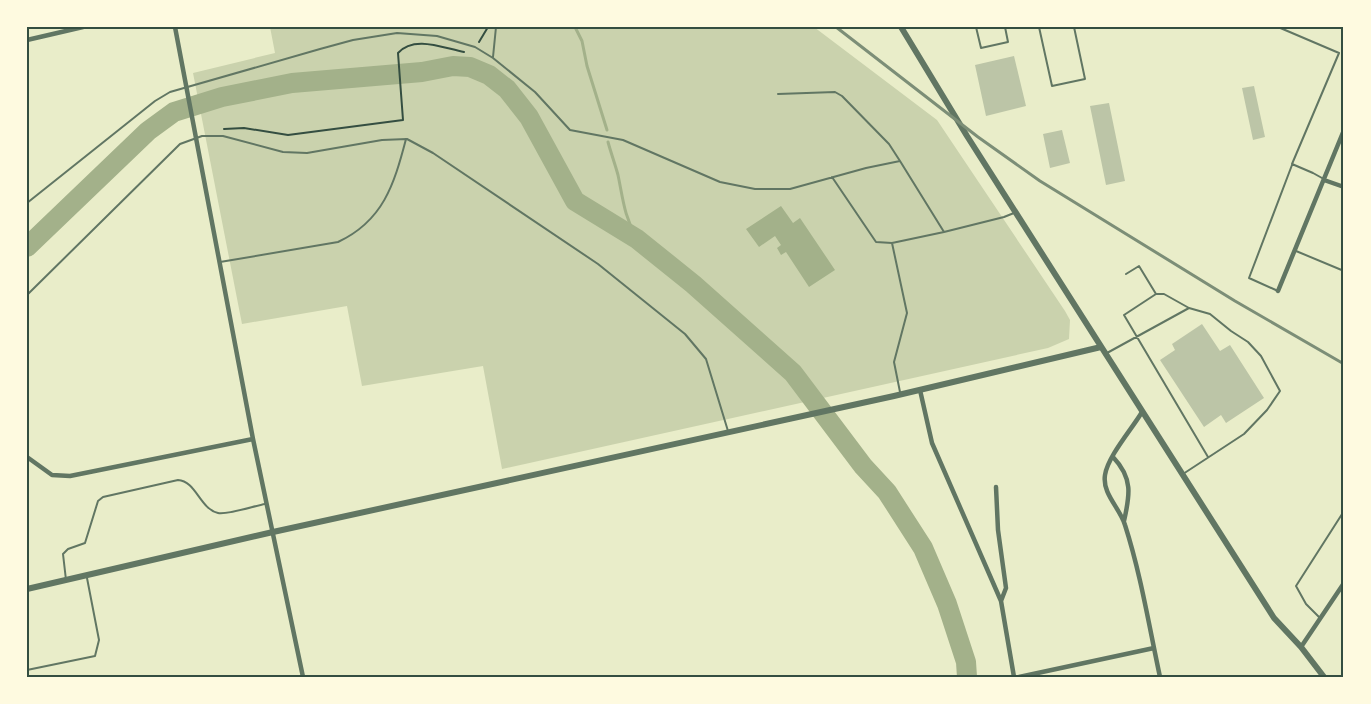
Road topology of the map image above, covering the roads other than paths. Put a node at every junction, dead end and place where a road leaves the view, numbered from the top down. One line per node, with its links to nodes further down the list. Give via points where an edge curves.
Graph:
1 (82, 27): 10 (street)
2 (175, 27): 25 (street)
3 (496, 27): 11 (lane)
4 (901, 27): 21 (street)
5 (976, 27): 6 (lane, via 981,48 1008,42)
6 (1005, 27)
7 (1039, 27): 8 (lane, via 1052,86 1085,80)
8 (1074, 27)
9 (1278, 27): 16 (lane, via 1339,53)
10 (27, 40)
11 (493, 58): 17 (lane, via 536,92 570,130 623,140 720,182 755,189 790,189); 20 (lane, via 475,47 437,36 397,33 353,40 170,92)
12 (778, 94): 15 (lane, via 835,92 889,144)
13 (1344, 130): 18 (street)
14 (406, 139): 25 (lane, via 385,199 372,220 355,234 338,242); 30 (lane, via 307,153 283,152 223,136 202,136 180,144); 38 (lane, via 598,264 685,334 706,359)
15 (900, 161): 17 (lane); 22 (lane)
16 (1292, 165): 18 (lane); 28 (lane, via 1249,278)
17 (832, 177): 23 (lane, via 876,242)
18 (1324, 180): 19 (street); 24 (street)
19 (1344, 187)
20 (27, 203)
21 (1016, 212): 22 (lane); 33 (street)
22 (945, 232): 23 (lane)
23 (892, 243): 36 (lane, via 907,313 894,362)
24 (1296, 251): 26 (lane); 28 (street)
25 (220, 262): 39 (street)
26 (1344, 271)
27 (1126, 274): 29 (lane, via 1139,266)
28 (1278, 291)
29 (1156, 294): 31 (lane, via 1164,294); 32 (lane, via 1124,315)
30 (27, 295)
31 (1189, 308): 32 (lane); 41 (lane, via 1210,314 1248,342 1261,356 1280,391 1244,434)
32 (1137, 338): 34 (lane); 41 (lane)
33 (1101, 347): 34 (street); 35 (street)
34 (1106, 354): 37 (street)
35 (920, 390): 36 (street); 53 (street, via 932,443)
36 (897, 395): 38 (street)
37 (1142, 412): 40 (street); 43 (street)
38 (729, 432): 48 (street)
39 (253, 439): 42 (street, via 70,476 52,475); 45 (street)
40 (1113, 457): 47 (street, via 1126,473 1129,485); 47 (street, via 1104,478)
41 (1208, 457): 43 (lane)
42 (27, 458)
43 (1182, 475): 55 (street, via 1274,618)
44 (996, 487): 53 (street, via 1006,588)
45 (267, 503): 48 (street); 50 (lane, via 219,514 210,510 186,482 178,480 103,496 85,543 63,554)
46 (1344, 511): 54 (lane, via 1296,586)
47 (1124, 521): 56 (street)
48 (273, 532): 49 (street); 58 (street)
49 (87, 575): 50 (street); 57 (lane, via 99,640 95,656)
50 (66, 580): 52 (street)
51 (1344, 583): 54 (street)
52 (27, 589)
53 (1001, 601): 59 (street)
54 (1320, 618): 55 (street)
55 (1301, 647): 61 (street)
56 (1154, 648): 59 (street); 60 (street)
57 (27, 670)
58 (303, 677)
59 (1017, 677)
60 (1160, 677)
61 (1324, 677)

